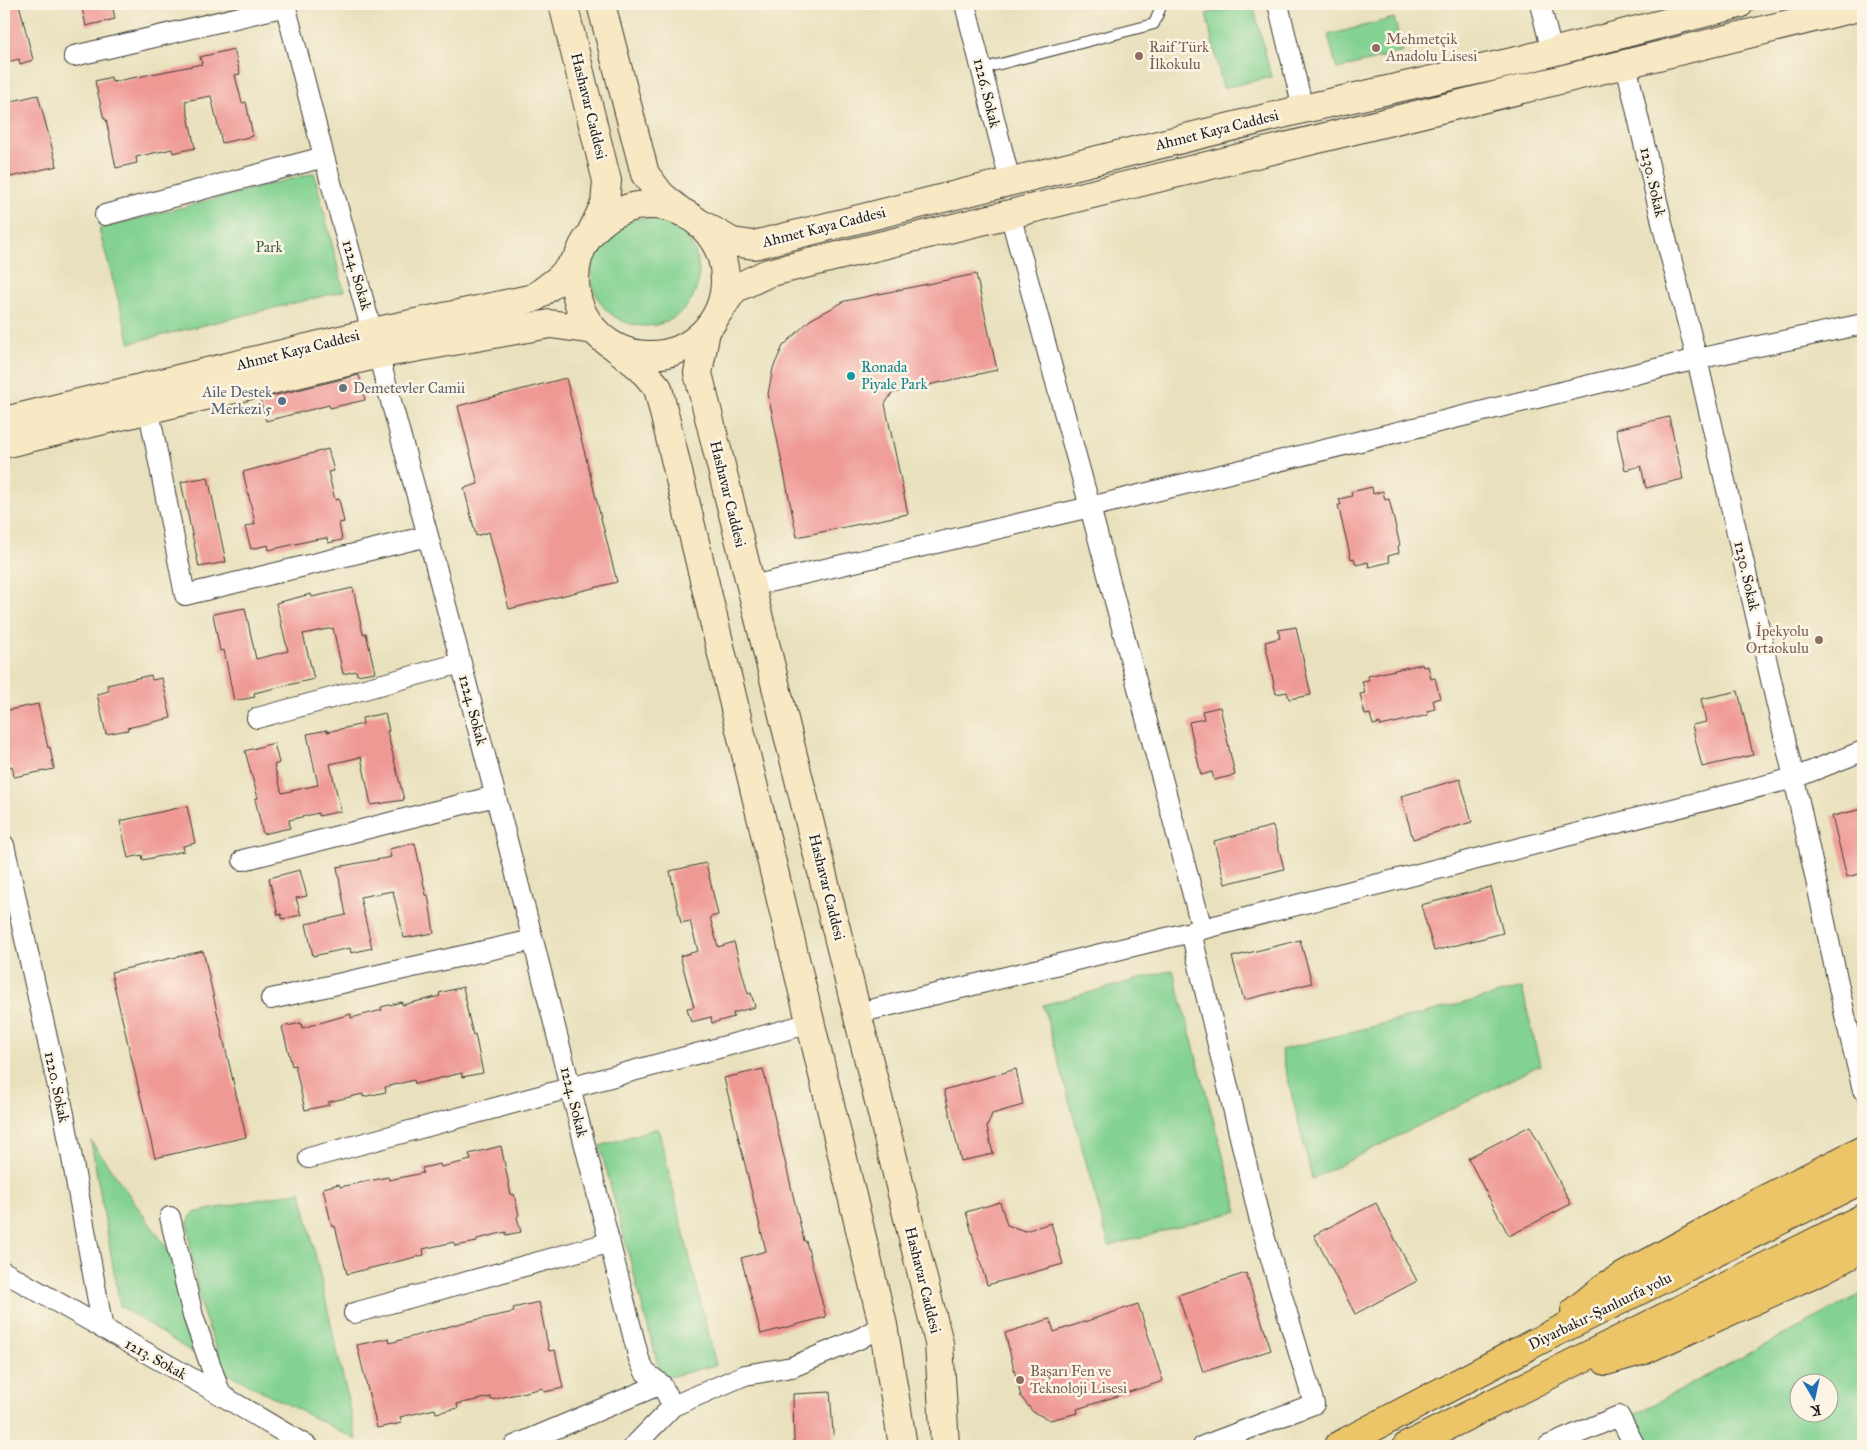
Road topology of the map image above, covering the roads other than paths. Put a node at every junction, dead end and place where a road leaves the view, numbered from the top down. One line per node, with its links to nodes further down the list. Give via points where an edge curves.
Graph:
1 (562, 4): 20 (main road, Hashavar Caddesi, via 607,181 605,204)
2 (601, 4): 19 (main road, via 645,174 661,195)
3 (965, 4): 13 (street, 1226. Sokak)
4 (1162, 4): 13 (lane, via 1154,24)
5 (1278, 4): 14 (street)
6 (1540, 4): 10 (street)
7 (1740, 4): 10 (main road, Ahmet Kaya Caddesi)
8 (286, 5): 11 (street); 15 (street, 1224. Sokak)
9 (1863, 6): 12 (main road)
10 (1552, 52): 14 (main road, Ahmet Kaya Caddesi)
11 (74, 56)
12 (1626, 64): 17 (main road); 25 (street, 1230. Sokak)
13 (981, 69): 16 (street, 1226. Sokak)
14 (1303, 109): 16 (main road, Ahmet Kaya Caddesi)
15 (324, 157): 18 (street); 24 (street, 1224. Sokak)
16 (1010, 181): 19 (main road, Ahmet Kaya Caddesi, via 754,244 732,242)
17 (1010, 214): 21 (main road, via 768,272 734,289); 29 (street)
18 (105, 215)
19 (689, 217): 20 (main road, via 655,205 631,208 609,217); 21 (main road, via 715,242 724,264 725,288)
20 (584, 246): 23 (main road, via 576,291 580,308); 24 (main road, Ahmet Kaya Caddesi, via 559,279 534,298)
21 (712, 321): 23 (main road, via 687,346 664,354 638,354); 31 (main road, Hashavar Caddesi, via 698,373)
22 (1863, 324): 25 (street)
23 (604, 338): 24 (main road, Ahmet Kaya Caddesi, via 550,324); 43 (main road, via 640,367 658,388)
24 (376, 343): 26 (main road, Ahmet Kaya Caddesi); 30 (street, 1224. Sokak)
25 (1697, 359): 29 (street); 35 (street, 1230. Sokak)
26 (146, 398): 27 (main road, Ahmet Kaya Caddesi); 28 (main road, Ahmet Kaya Caddesi); 30 (street, via 185,595)
27 (4, 421)
28 (4, 444)
29 (1090, 507): 31 (street); 39 (street)
30 (428, 536): 32 (street, 1224. Sokak)
31 (752, 586): 42 (main road, Hashavar Caddesi)
32 (461, 663): 33 (street); 36 (street, 1224. Sokak)
33 (257, 718)
34 (1863, 751): 35 (street)
35 (1794, 778): 39 (street); 45 (street, 1230. Sokak)
36 (495, 796): 38 (street); 40 (street, 1224. Sokak)
37 (4, 846): 56 (street, 1220. Sokak, via 64,1114)
38 (243, 860)
39 (1196, 931): 42 (street); 68 (street, via 1261,1225 1314,1404)
40 (533, 940): 41 (street); 44 (street, 1224. Sokak)
41 (271, 999)
42 (858, 1014): 67 (main road, Hashavar Caddesi, via 939,1343)
43 (811, 1023): 44 (street); 55 (main road)
44 (570, 1087): 47 (street); 51 (street, 1224. Sokak)
45 (1863, 1090)
46 (1863, 1150): 57 (highway, via 1759,1202 1606,1286)
47 (309, 1158)
48 (1863, 1179): 57 (highway, Diyarbakır-Şanlıurfa yolu)
49 (170, 1217): 60 (street, via 193,1316)
50 (1863, 1218): 58 (highway)
51 (608, 1243): 54 (street); 59 (street, 1224. Sokak, via 639,1359 645,1372)
52 (1863, 1248): 58 (highway, via 1644,1350)
53 (4, 1272): 56 (street, 1213. Sokak)
54 (354, 1314)
55 (884, 1325): 61 (street, via 792,1367 745,1376); 66 (main road)
56 (103, 1329): 60 (street, 1213. Sokak)
57 (1540, 1340): 69 (highway, Diyarbakır-Şanlıurfa yolu)
58 (1537, 1382): 62 (highway)
59 (661, 1384): 61 (street, 1224. Sokak); 64 (street)
60 (221, 1394): 63 (street, 1213. Sokak)
61 (673, 1406): 65 (street)
62 (1424, 1443)
63 (307, 1446)
64 (514, 1446)
65 (634, 1446)
66 (903, 1446)
67 (945, 1446)
68 (1203, 1446)
69 (1338, 1446)
70 (1548, 1446): 71 (street, via 1619,1416)
71 (1635, 1446)

